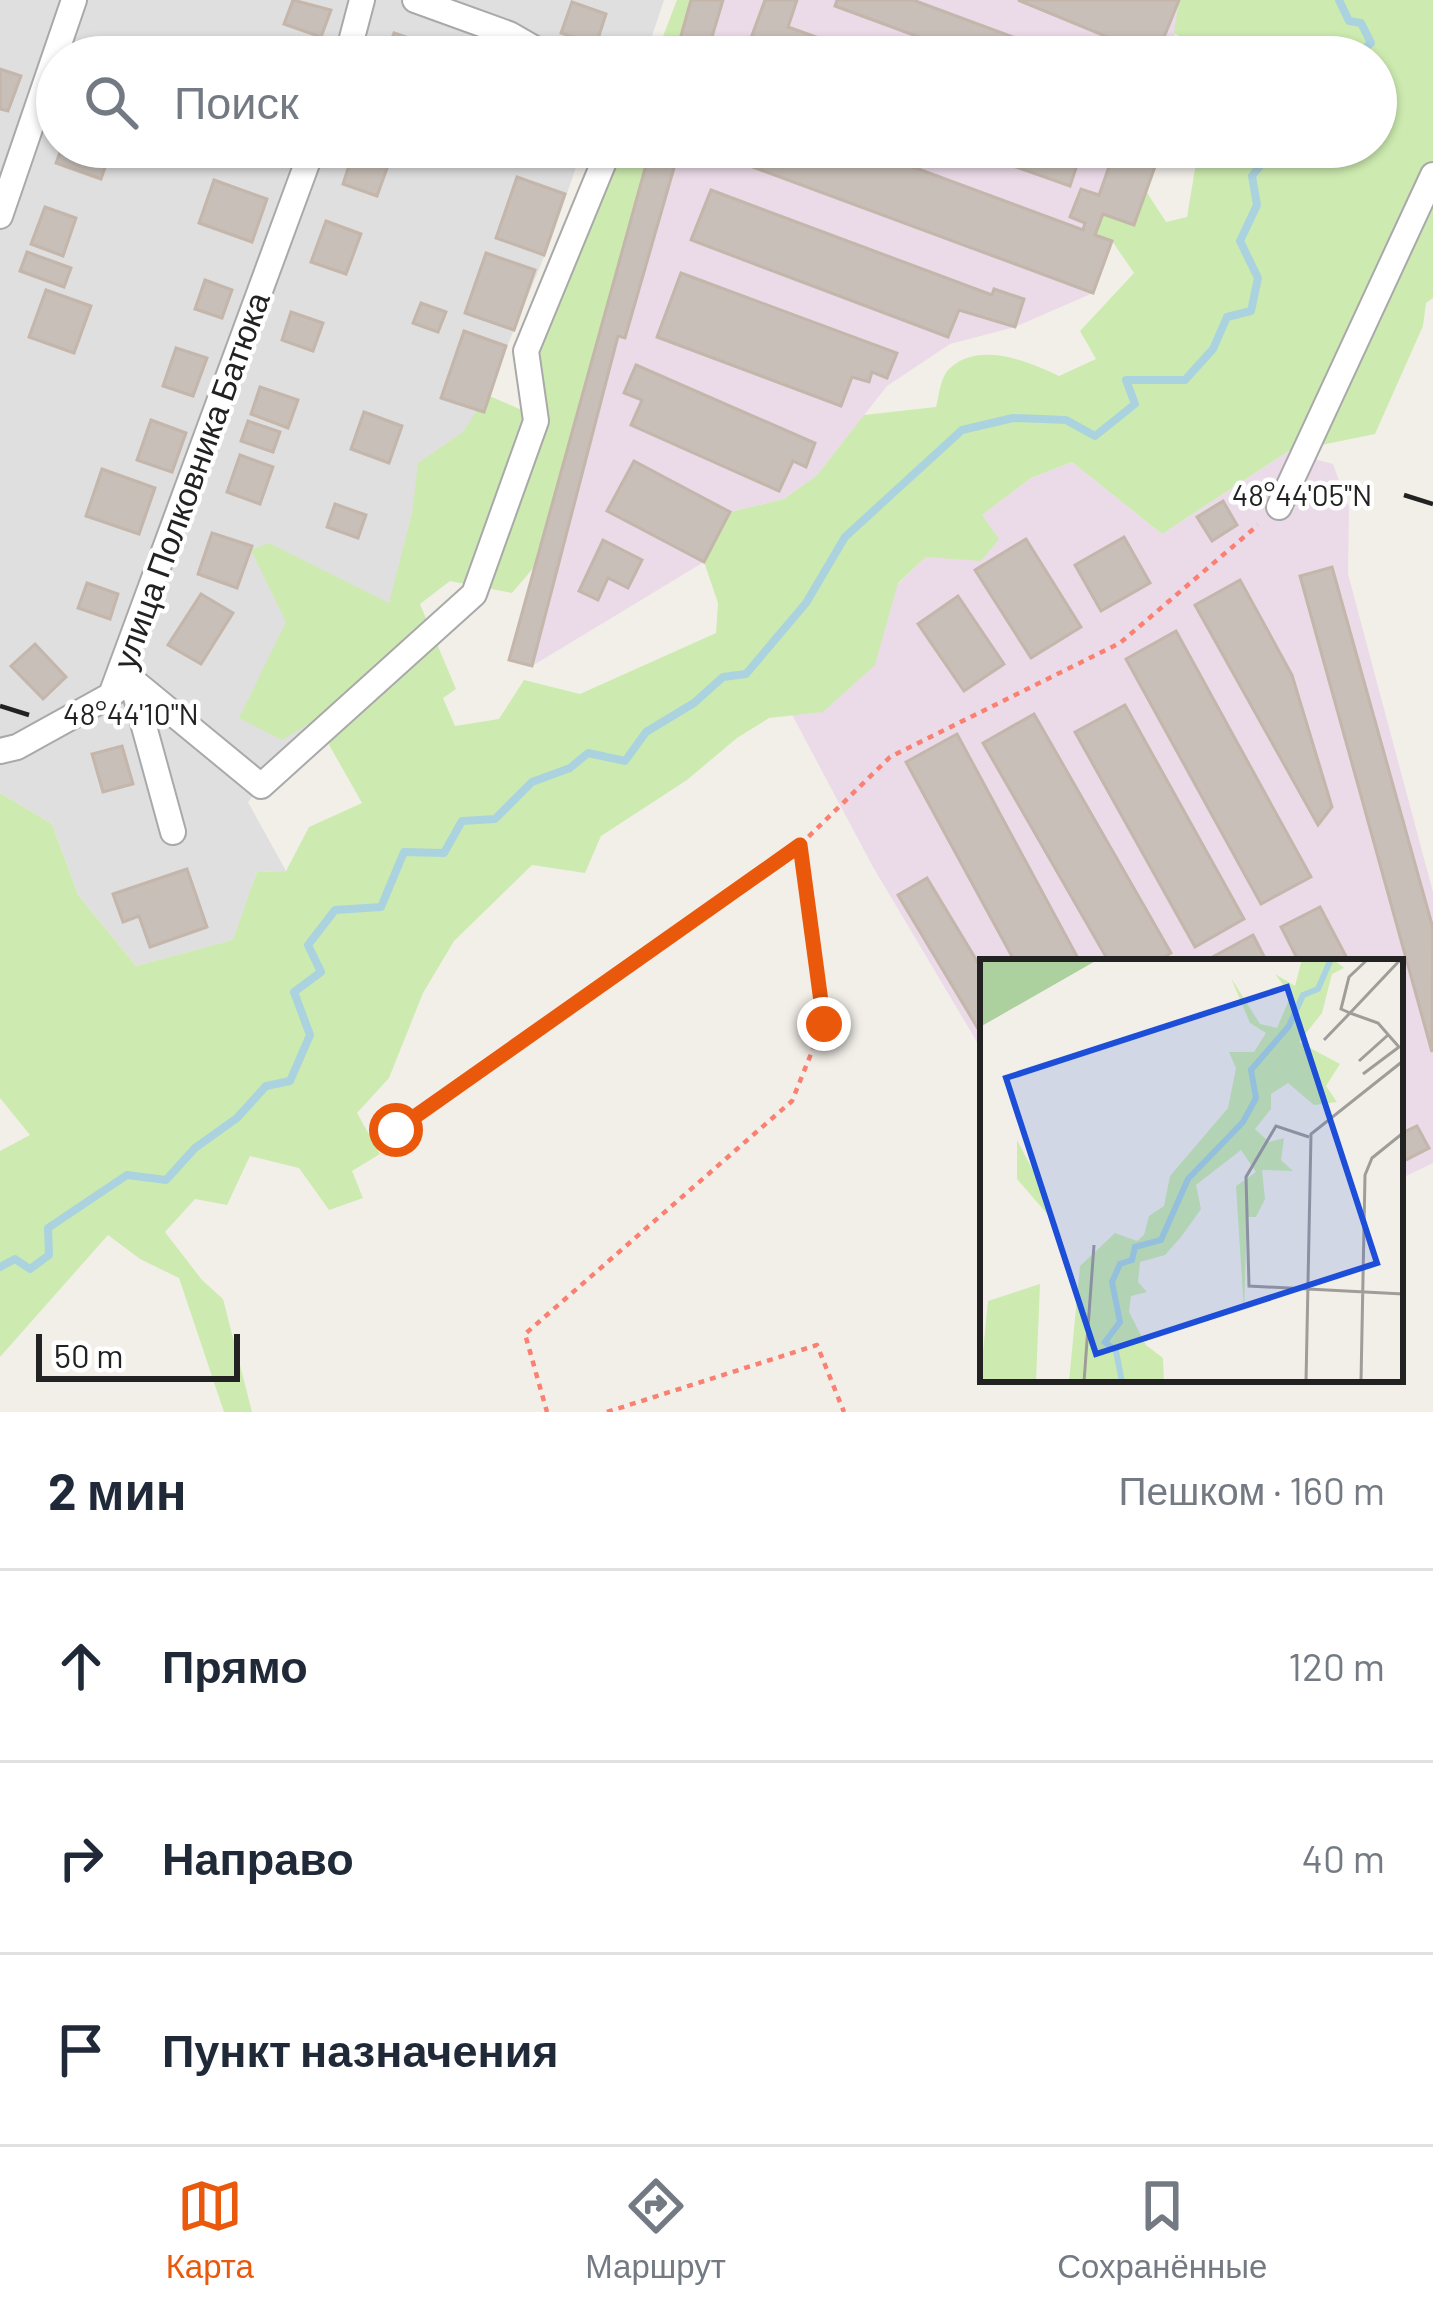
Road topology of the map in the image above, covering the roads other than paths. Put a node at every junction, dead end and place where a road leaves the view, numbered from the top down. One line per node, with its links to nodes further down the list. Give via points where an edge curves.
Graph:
1 (74, 0): 4 (street)
2 (362, 0): 5 (street)
3 (415, 0): 6 (street)
4 (62, 36)
5 (353, 36)
6 (512, 36)
7 (36, 111): 11 (street)
8 (305, 168): 14 (street, улица Полковника Батюка)
9 (601, 168): 13 (street, via 526,351 536,421 474,594 260,786)
10 (1433, 175): 12 (street)
11 (0, 216)
12 (1279, 507)
13 (131, 679): 14 (street); 16 (street)
14 (111, 695): 15 (street, улица Полковника Батюка)
15 (0, 751)
16 (172, 832)

